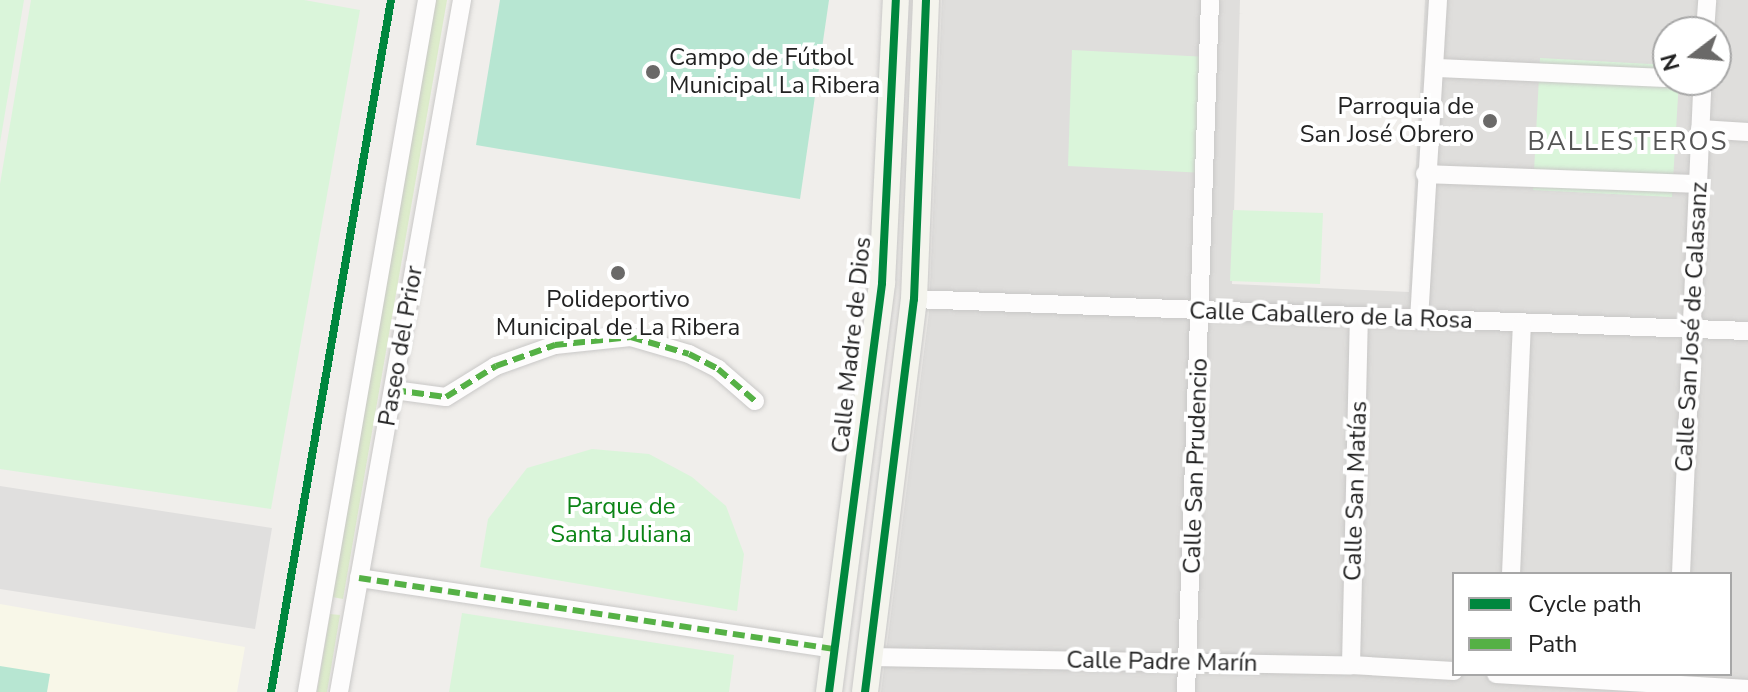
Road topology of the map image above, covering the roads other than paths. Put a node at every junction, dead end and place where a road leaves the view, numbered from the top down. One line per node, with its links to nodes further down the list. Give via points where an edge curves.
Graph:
1 (427, 0): 34 (street, Paseo del Prior)
2 (462, 0): 21 (street, Paseo del Prior)
3 (896, 0): 26 (main road, Calle Madre de Dios, via 882,283)
4 (926, 0): 14 (main road)
5 (1210, 0): 15 (street, Calle San Prudencio)
6 (1438, 0): 7 (street)
7 (1435, 68): 8 (street); 12 (street)
8 (1652, 77)
9 (1702, 96): 10 (street, Calle San José de Calasanz)
10 (1700, 129): 11 (street); 13 (street, Calle San José de Calasanz)
11 (1748, 132)
12 (1425, 174): 13 (street); 17 (street)
13 (1699, 184): 19 (street, Calle San José de Calasanz)
14 (914, 299): 15 (street, Calle Caballero de la Rosa); 27 (main road)
15 (1203, 311): 16 (street, Calle Caballero de la Rosa); 28 (street, Calle San Prudencio)
16 (1359, 317): 17 (street, Calle Caballero de la Rosa); 29 (street, Calle San Matías)
17 (1419, 320): 18 (street, Calle Caballero de la Rosa)
18 (1522, 323): 19 (street, Calle Caballero de la Rosa); 23 (street)
19 (1690, 330): 20 (street, Calle Caballero de la Rosa); 24 (street, Calle San José de Calasanz)
20 (1748, 331)
21 (394, 390): 22 (street, via 446,397 496,366 555,345 631,337 689,354 718,369); 25 (street, Paseo del Prior)
22 (755, 401)
23 (1511, 572)
24 (1681, 572)
25 (359, 578): 26 (street); 35 (street, Paseo del Prior)
26 (835, 649): 36 (main road, Calle Madre de Dios)
27 (871, 657): 28 (street, Calle Padre Marín); 37 (main road)
28 (1188, 663): 29 (street, Calle Padre Marín); 38 (street, Calle San Prudencio)
29 (1351, 665): 30 (street, Calle Padre Marín)
30 (1452, 671)
31 (1540, 676): 32 (street)
32 (1677, 684): 33 (street)
33 (1748, 689)
34 (307, 692)
35 (339, 692)
36 (829, 692)
37 (865, 692)
38 (1186, 692)

